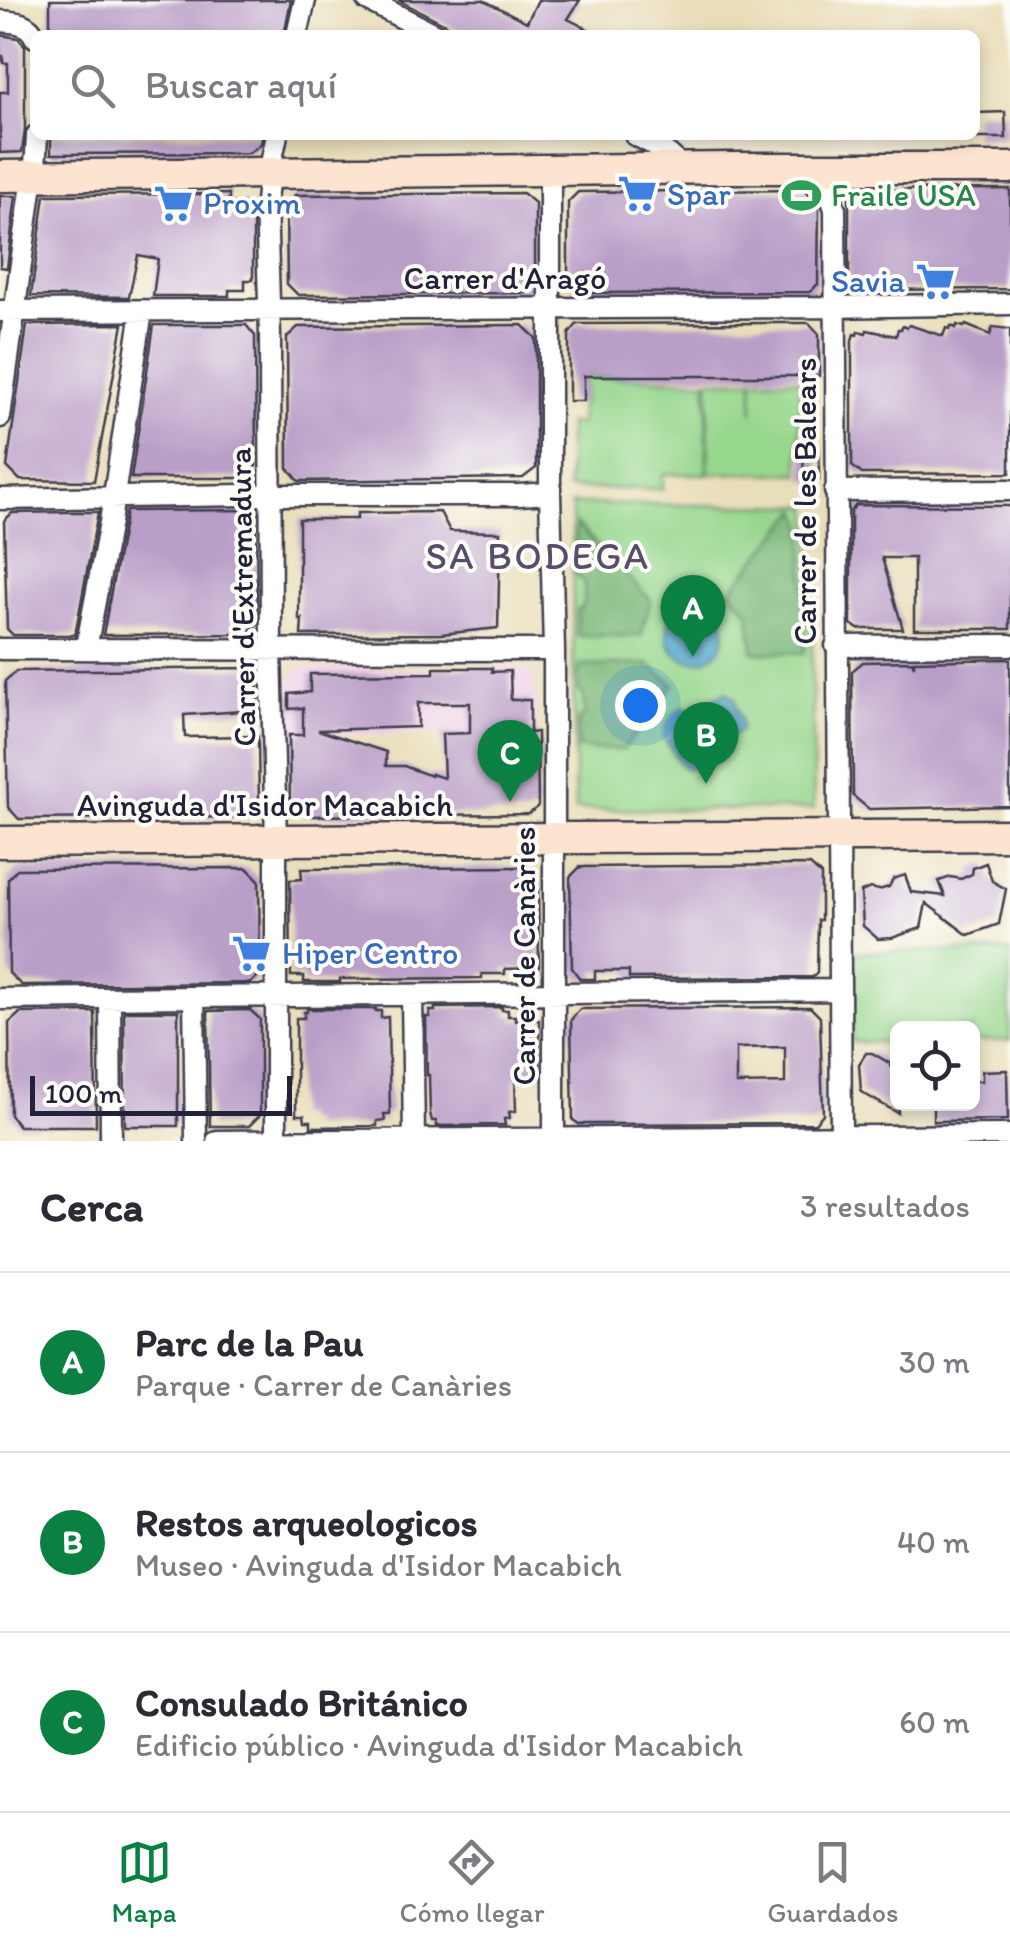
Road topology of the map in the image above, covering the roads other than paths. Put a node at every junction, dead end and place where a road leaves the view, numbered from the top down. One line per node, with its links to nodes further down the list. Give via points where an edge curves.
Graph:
1 (304, 0): 5 (street)
2 (367, 0): 6 (street)
3 (0, 22): 4 (street)
4 (30, 30)
5 (298, 30)
6 (426, 30)
7 (36, 140): 16 (street)
8 (276, 140): 14 (street, Carrer d'Extremadura)
9 (645, 140): 11 (street)
10 (1010, 168): 12 (street)
11 (682, 169): 12 (street); 13 (street)
12 (821, 169): 18 (street, Carrer de les Balears, via 835,209)
13 (550, 170): 14 (street); 19 (street, Carrer de Canàries)
14 (269, 173): 16 (street); 20 (street, Carrer d'Extremadura)
15 (0, 176): 16 (street)
16 (32, 176): 21 (street)
17 (1010, 304): 18 (street, Carrer d'Aragó)
18 (834, 307): 19 (street, Carrer d'Aragó); 25 (street, Carrer de les Balears)
19 (550, 308): 20 (street, Carrer d'Aragó); 26 (street, Carrer de Canàries)
20 (269, 309): 22 (street, Carrer d'Aragó); 27 (street, Carrer d'Extremadura)
21 (7, 311): 22 (street, Carrer d'Aragó); 23 (street)
22 (142, 311): 28 (street)
23 (0, 418)
24 (1010, 490): 25 (street)
25 (835, 491): 30 (street, Carrer de les Balears)
26 (550, 493): 27 (street); 35 (street, Carrer de Canàries)
27 (270, 495): 28 (street); 34 (street, Carrer d'Extremadura)
28 (113, 497): 29 (street); 33 (street)
29 (0, 498)
30 (836, 646): 31 (street); 37 (street, Carrer de les Balears)
31 (1010, 646)
32 (0, 649): 33 (street)
33 (86, 649): 34 (street)
34 (271, 649): 35 (street); 39 (street, Carrer d'Extremadura)
35 (554, 650): 38 (street, Carrer de Canàries)
36 (1010, 835): 37 (street, Avinguda d'Isidor Macabich)
37 (837, 836): 38 (street, Avinguda d'Isidor Macabich); 41 (street, Carrer de les Balears)
38 (554, 838): 39 (street, Avinguda d'Isidor Macabich); 42 (street, Carrer de Canàries)
39 (276, 841): 40 (street, Avinguda d'Isidor Macabich); 44 (street, Carrer d'Extremadura)
40 (0, 842)
41 (839, 990): 42 (street); 49 (street, Carrer de les Balears)
42 (554, 993): 43 (street); 51 (street, Carrer de Canàries)
43 (412, 995): 44 (street); 50 (street)
44 (275, 996): 45 (street); 52 (street, Carrer d'Extremadura)
45 (194, 997): 46 (street); 55 (street)
46 (110, 998): 47 (street); 54 (street)
47 (0, 999)
48 (1010, 1135): 49 (street)
49 (840, 1136): 51 (street)
50 (414, 1139): 51 (street); 53 (street)
51 (554, 1139)
52 (276, 1140): 53 (street); 56 (street)
53 (290, 1140)
54 (110, 1141)
55 (196, 1141)
56 (217, 1141)

